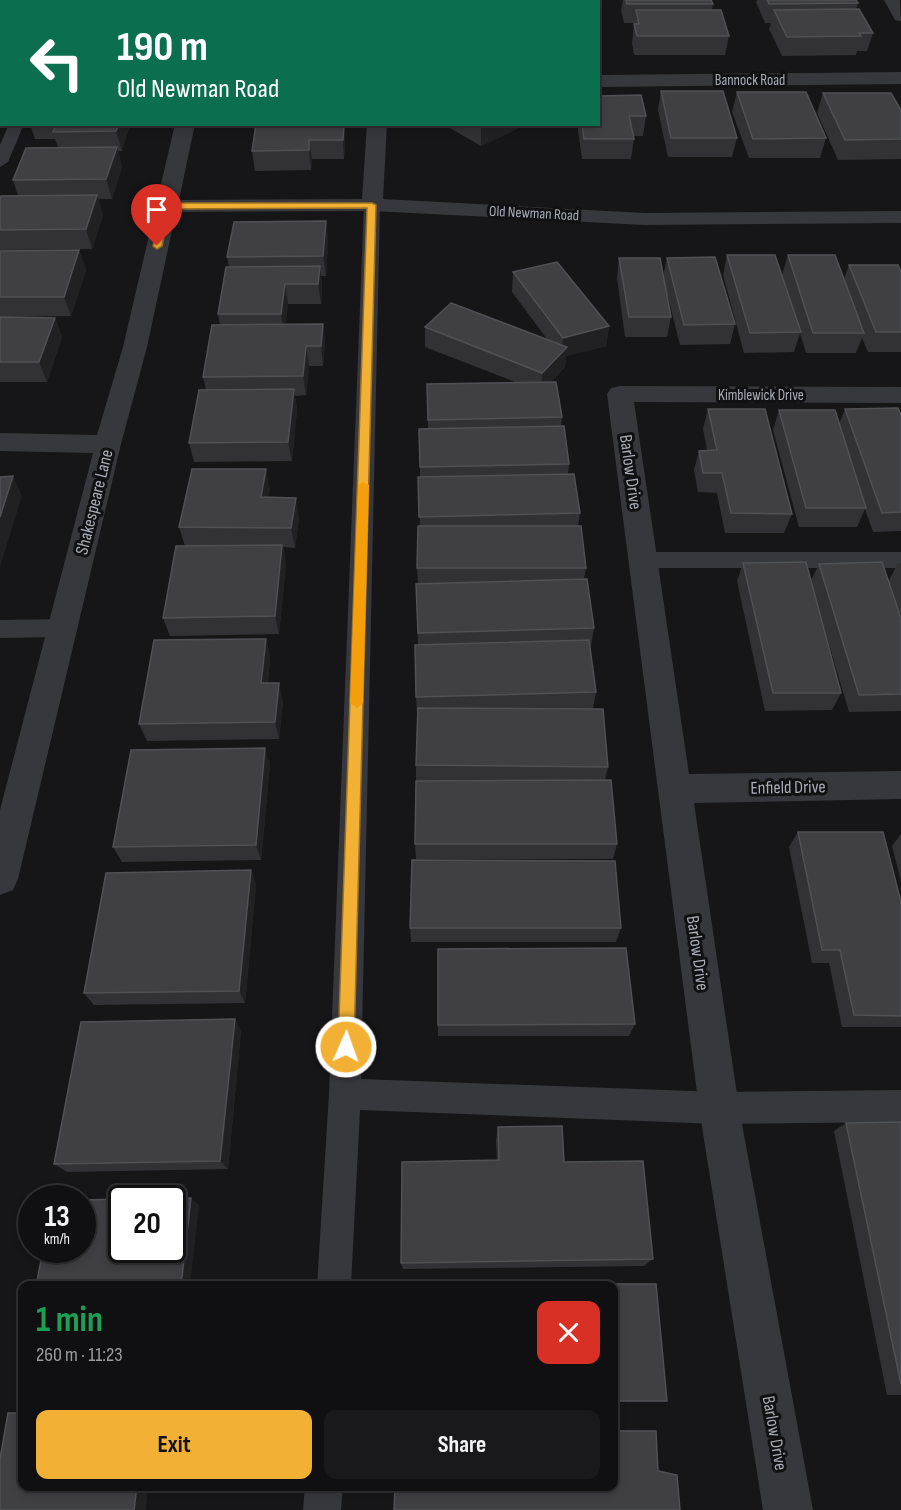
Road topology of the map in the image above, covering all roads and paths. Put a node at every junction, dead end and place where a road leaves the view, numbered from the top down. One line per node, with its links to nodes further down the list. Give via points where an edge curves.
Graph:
1 (892, 0): 2 (street)
2 (901, 16)
3 (901, 78): 4 (street, Bannock Road)
4 (600, 81)
5 (16, 126): 8 (lane)
6 (185, 126): 10 (street, Shakespeare Lane)
7 (377, 126): 9 (street)
8 (0, 162)
9 (372, 205): 10 (street, Old Newman Road); 11 (street, Old Newman Road, via 645,219); 23 (lane)
10 (166, 206): 15 (street, Shakespeare Lane, via 135,347)
11 (901, 218)
12 (621, 394): 13 (street, Kimblewick Drive); 16 (street, Barlow Drive)
13 (901, 395)
14 (0, 442): 15 (street)
15 (108, 444): 18 (street, Shakespeare Lane)
16 (644, 560): 17 (lane); 21 (street, Barlow Drive)
17 (901, 560)
18 (62, 628): 19 (lane); 22 (street, Shakespeare Lane)
19 (0, 629)
20 (901, 785): 21 (street, Enfield Drive)
21 (675, 789): 25 (street, Barlow Drive)
22 (0, 879)
23 (345, 1094): 25 (lane); 26 (lane)
24 (901, 1106): 25 (lane)
25 (719, 1108): 29 (street, Barlow Drive)
26 (334, 1281)
27 (324, 1491): 28 (lane)
28 (322, 1510)
29 (788, 1510)

